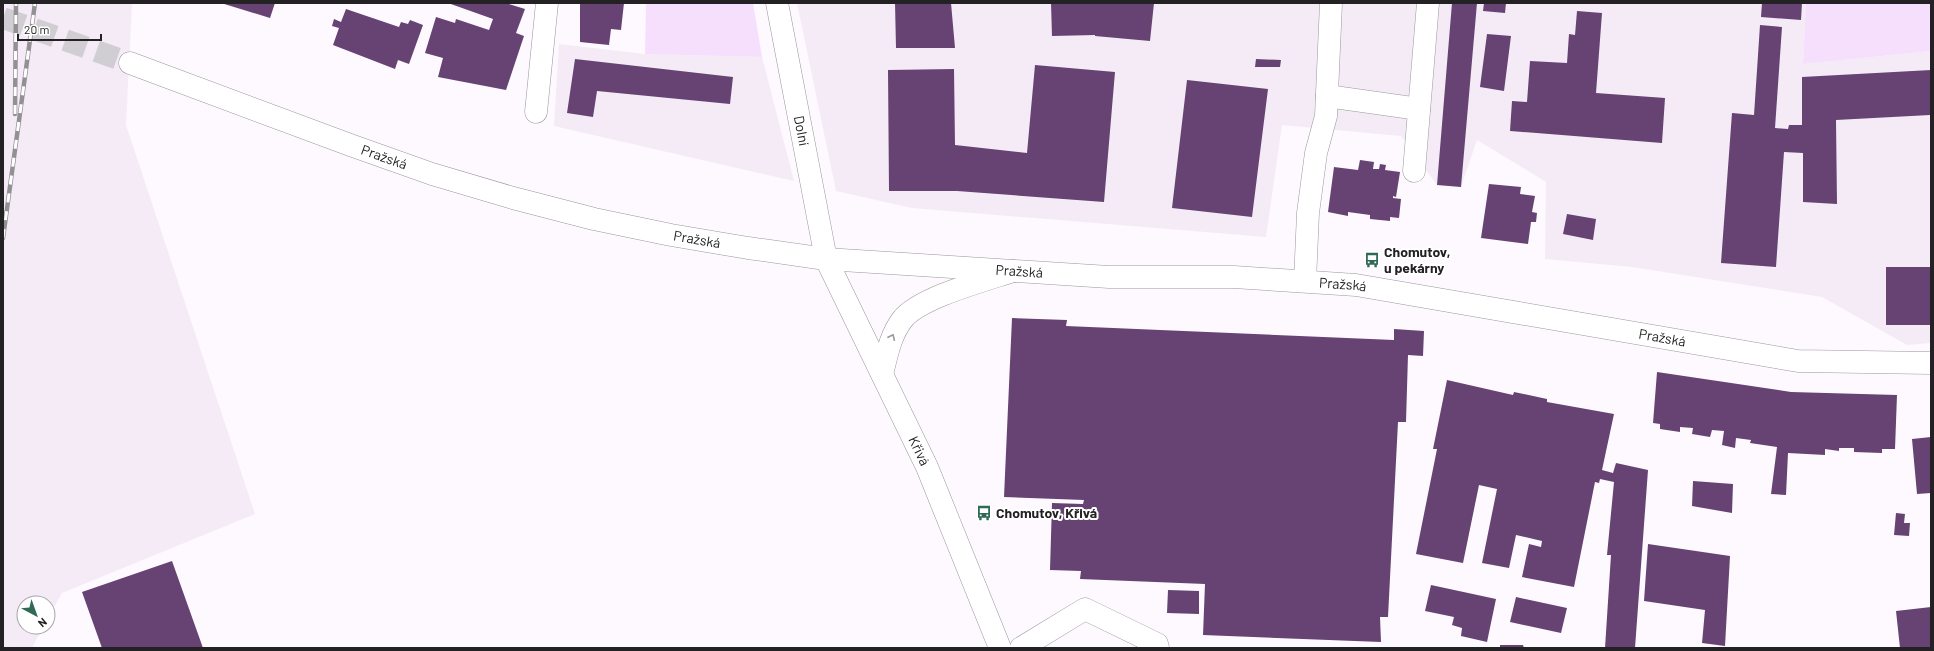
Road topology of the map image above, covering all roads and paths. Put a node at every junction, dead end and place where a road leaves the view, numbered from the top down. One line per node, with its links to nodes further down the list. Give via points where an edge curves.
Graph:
1 (546, 3): 8 (main road)
2 (777, 3): 10 (main road, Dolní)
3 (1331, 3): 6 (main road)
4 (1428, 3): 7 (main road)
5 (130, 63): 10 (main road, Pražská, via 432,174 513,198 671,235)
6 (1327, 96): 7 (main road); 12 (main road, via 1326,116 1316,153 1308,213)
7 (1419, 109): 9 (main road)
8 (536, 112)
9 (1414, 170)
10 (826, 258): 11 (main road, Pražská); 14 (main road, Křivá)
11 (1015, 270): 12 (main road, Pražská, via 1109,276 1234,276); 14 (main road, one-way to 11, via 890,339 902,318 923,304 950,292)
12 (1305, 281): 13 (main road, Pražská, via 1356,285 1798,361)
13 (1931, 363)
14 (882, 374): 15 (main road, Křivá, via 927,467)
15 (1000, 648)
16 (1021, 648): 17 (main road, via 1085,609 1157,644)
17 (1158, 648)

